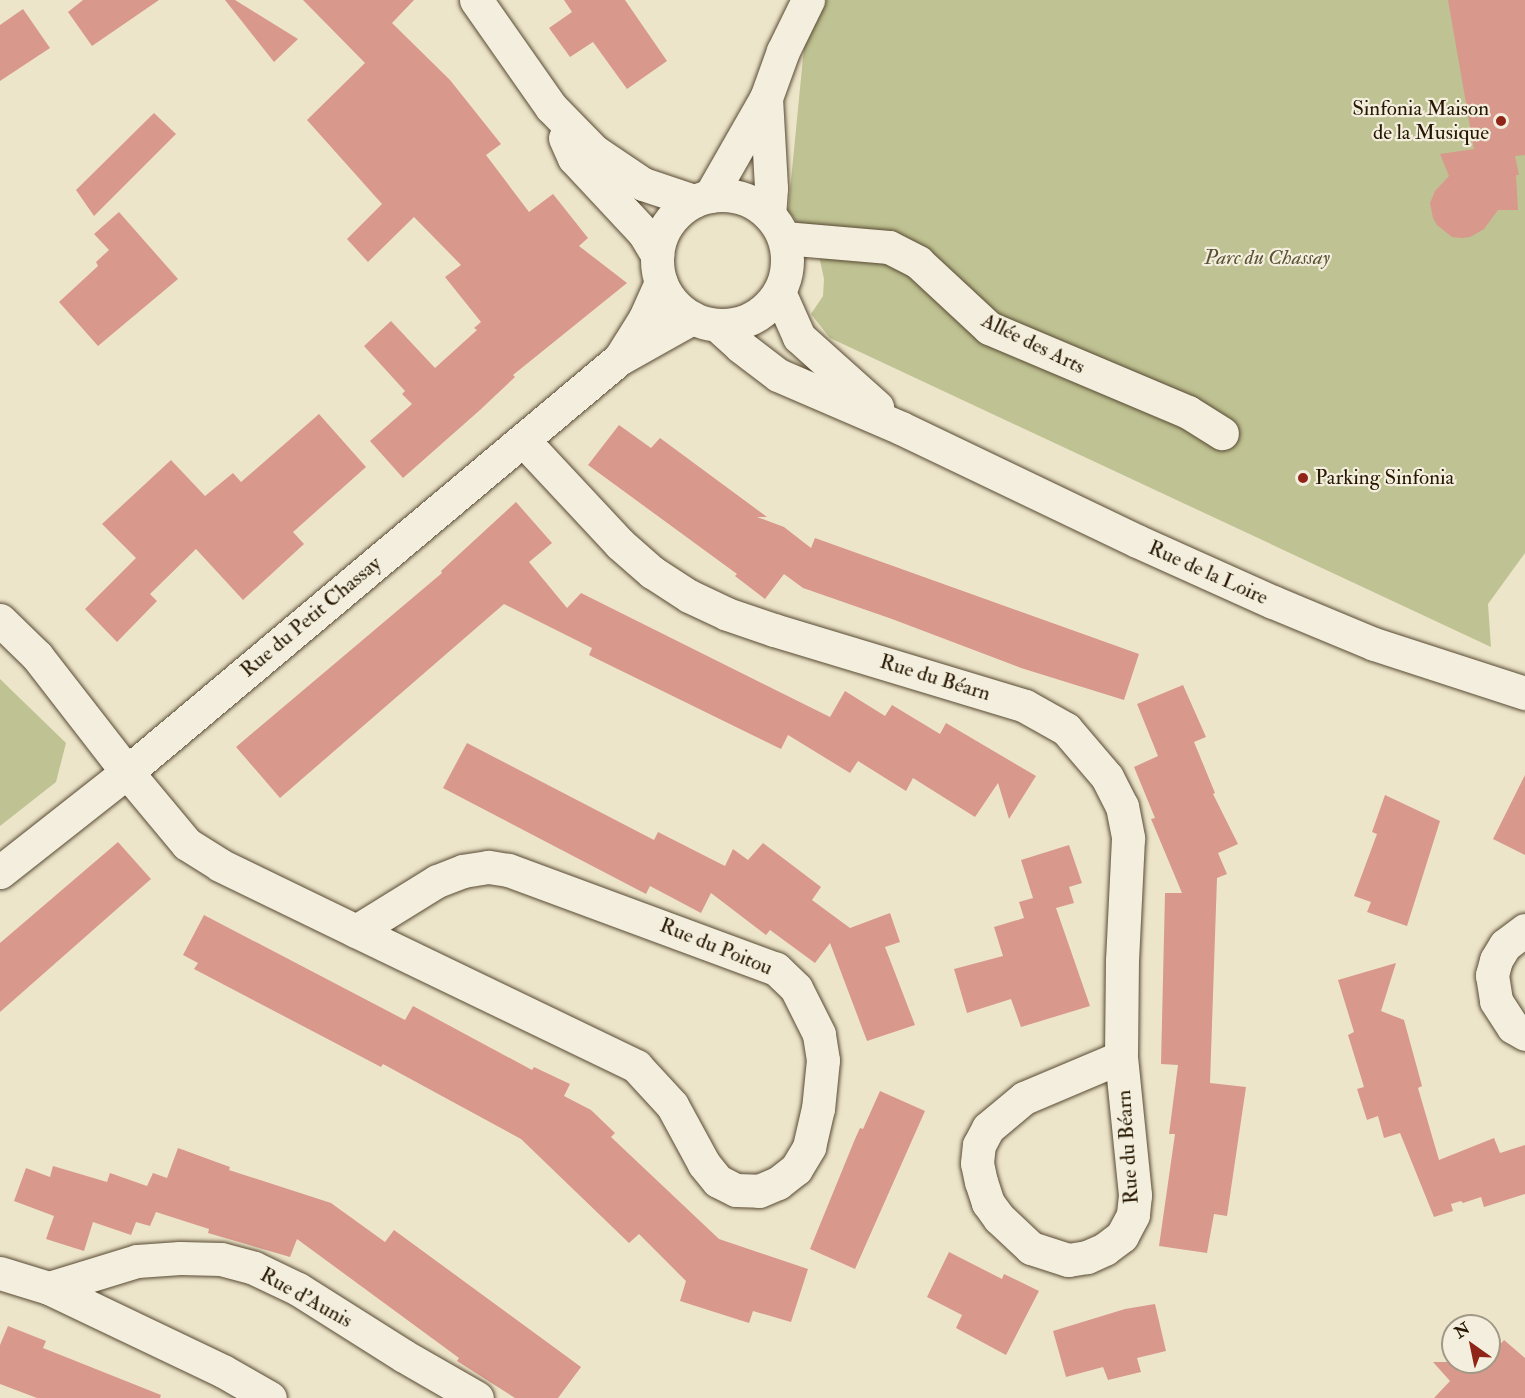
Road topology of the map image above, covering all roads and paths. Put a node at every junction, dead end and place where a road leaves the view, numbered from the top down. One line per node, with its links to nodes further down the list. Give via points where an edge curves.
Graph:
1 (476, 0): 4 (street)
2 (808, 0): 3 (street)
3 (766, 98): 5 (street); 6 (street)
4 (550, 107): 5 (street, via 594,151 643,184); 7 (street, via 574,158 644,232)
5 (702, 198): 6 (street, via 735,196 759,206); 7 (street, via 669,223 661,238)
6 (777, 226): 8 (street, via 788,256); 12 (street, Allée des Arts, via 889,247 918,262 989,327 1188,412)
7 (659, 268): 9 (street, via 673,303); 10 (street, Rue du Petit Chassay, via 645,318)
8 (779, 292): 9 (street, via 759,314 732,324); 11 (street, Rue de la Loire, via 804,343)
9 (705, 321): 10 (street, Rue du Petit Chassay); 11 (street, Rue de la Loire, via 778,375)
10 (620, 359): 13 (street, Rue du Petit Chassay)
11 (901, 428): 15 (street, Rue de la Loire, via 1273,602 1374,644)
12 (1222, 433)
13 (523, 440): 16 (street, Rue du Petit Chassay); 21 (street, Rue du Béarn, via 620,544 652,572 689,596 765,627 1025,706 1066,729 1107,777 1122,806 1128,838)
14 (0, 620): 16 (street, Rue du Poitou, via 37,656)
15 (1525, 693)
16 (127, 772): 17 (street, Rue du Petit Chassay); 19 (street, Rue du Poitou, via 188,844 220,865)
17 (0, 872)
18 (1525, 930): 20 (street, via 1505,945 1492,975 1496,1001 1512,1027)
19 (356, 931): 19 (street, Rue du Poitou, via 437,881 488,867 508,870 776,969 796,988 819,1034 823,1060 809,1147 796,1168 778,1183 759,1191 736,1190 718,1181 704,1164 672,1105 636,1066)
20 (1525, 1034)
21 (1120, 1057): 21 (street, Rue du Béarn, via 1024,1098 987,1128 979,1145 977,1162 984,1192 999,1218 1031,1248 1068,1260 1087,1257 1105,1249 1128,1227 1135,1195)
22 (0, 1273): 23 (street)
23 (49, 1288): 24 (street, via 223,1371); 25 (street, Rue d'Aunis, via 137,1261 221,1259 254,1268 298,1288)
24 (270, 1398)
25 (477, 1398)

